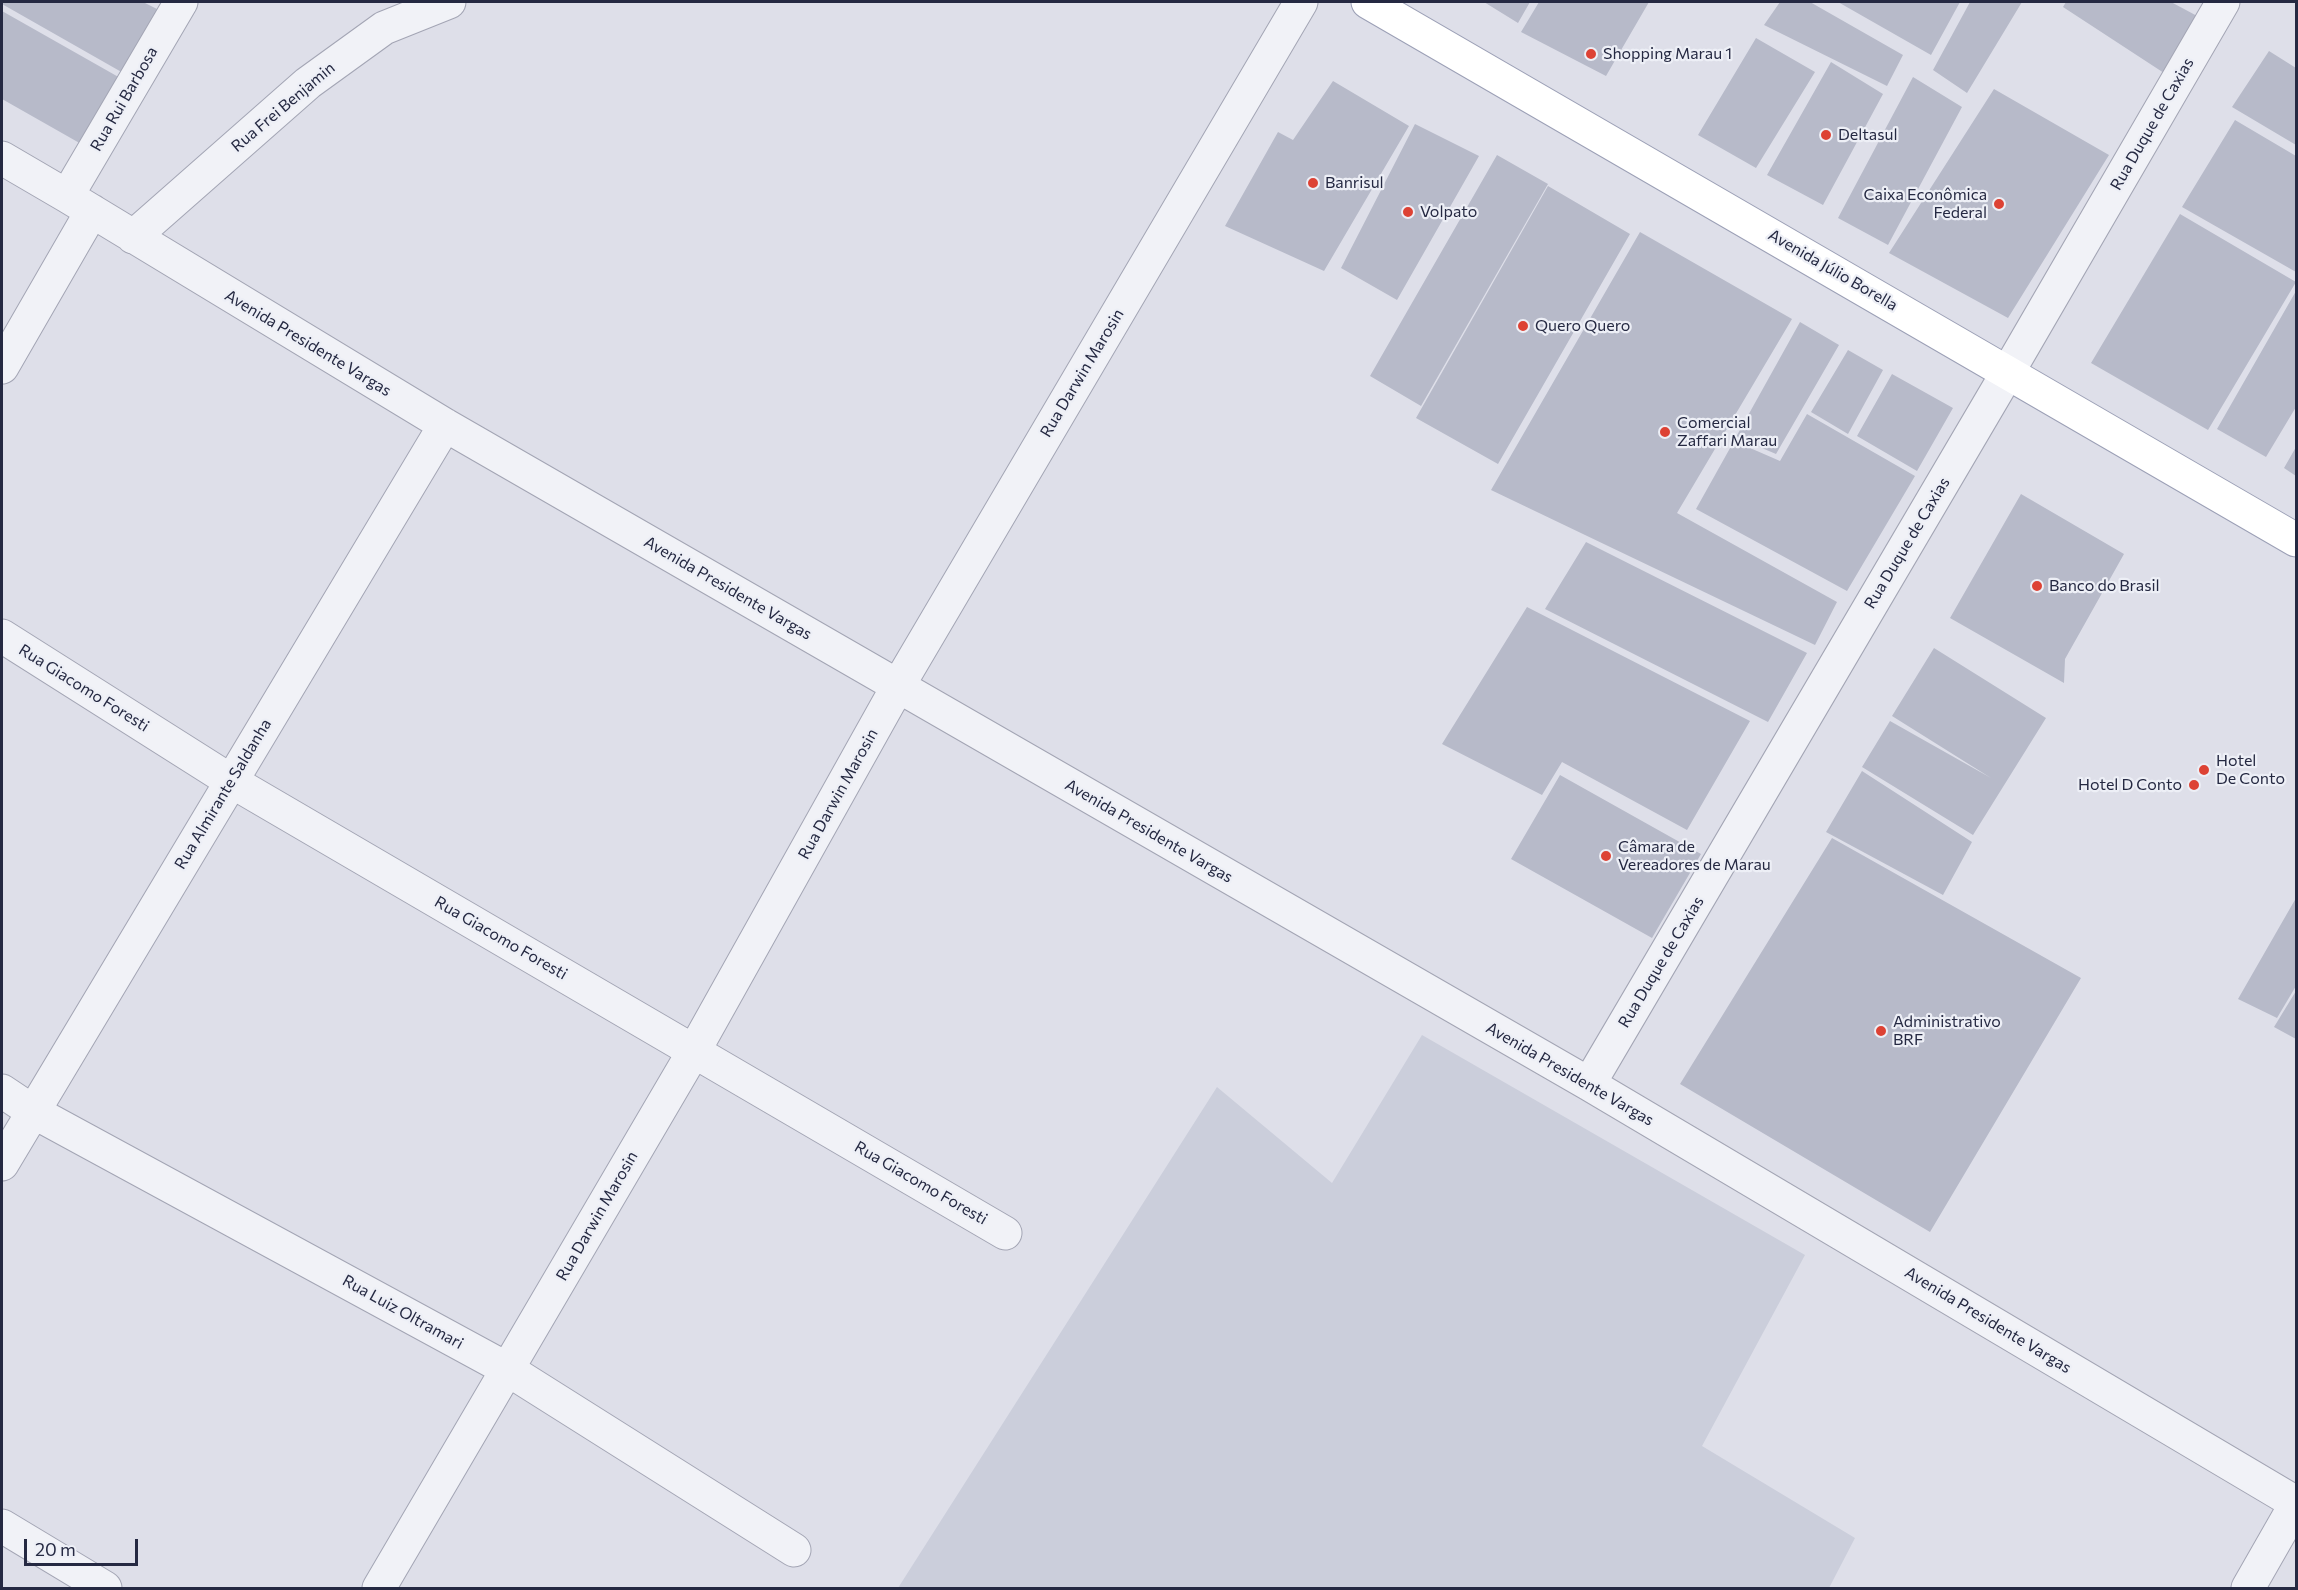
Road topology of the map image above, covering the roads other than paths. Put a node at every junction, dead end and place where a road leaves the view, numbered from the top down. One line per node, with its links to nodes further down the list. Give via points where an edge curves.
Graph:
1 (181, 2): 7 (street, Rua Rui Barbosa)
2 (449, 2): 8 (street, Rua Frei Benjamin, via 384,28 308,83)
3 (1301, 2): 14 (street, Rua Darwin Marosin)
4 (1368, 2): 10 (main road, Avenida Júlio Borella)
5 (2223, 2): 10 (street, Rua Duque de Caxias)
6 (2, 158): 7 (street, Avenida Presidente Vargas)
7 (79, 203): 8 (street, Avenida Presidente Vargas); 9 (street, Rua Rui Barbosa)
8 (133, 237): 11 (street, Avenida Presidente Vargas)
9 (2, 367)
10 (2008, 372): 12 (main road, Avenida Júlio Borella); 17 (street, Rua Duque de Caxias)
11 (444, 425): 14 (street, Avenida Presidente Vargas); 15 (street, Rua Almirante Saldanha)
12 (2296, 540)
13 (2, 636): 15 (street, Rua Giacomo Foresti)
14 (898, 686): 16 (street, Rua Darwin Marosin); 17 (street, Avenida Presidente Vargas)
15 (231, 781): 16 (street, Rua Giacomo Foresti); 19 (street, Rua Almirante Saldanha)
16 (694, 1051): 21 (street, Rua Giacomo Foresti); 22 (street, Rua Darwin Marosin)
17 (1589, 1084): 23 (street, Avenida Presidente Vargas)
18 (2, 1092): 19 (street, Rua Luiz Oltramari)
19 (33, 1111): 20 (street, Rua Almirante Saldanha); 22 (street, Rua Luiz Oltramari)
20 (2, 1164)
21 (1005, 1233)
22 (507, 1369): 25 (street, Rua Luiz Oltramari); 27 (street, Rua Darwin Marosin)
23 (2296, 1504): 28 (street)
24 (2, 1526): 26 (street)
25 (794, 1550)
26 (105, 1588)
27 (379, 1588)
28 (2248, 1588)

